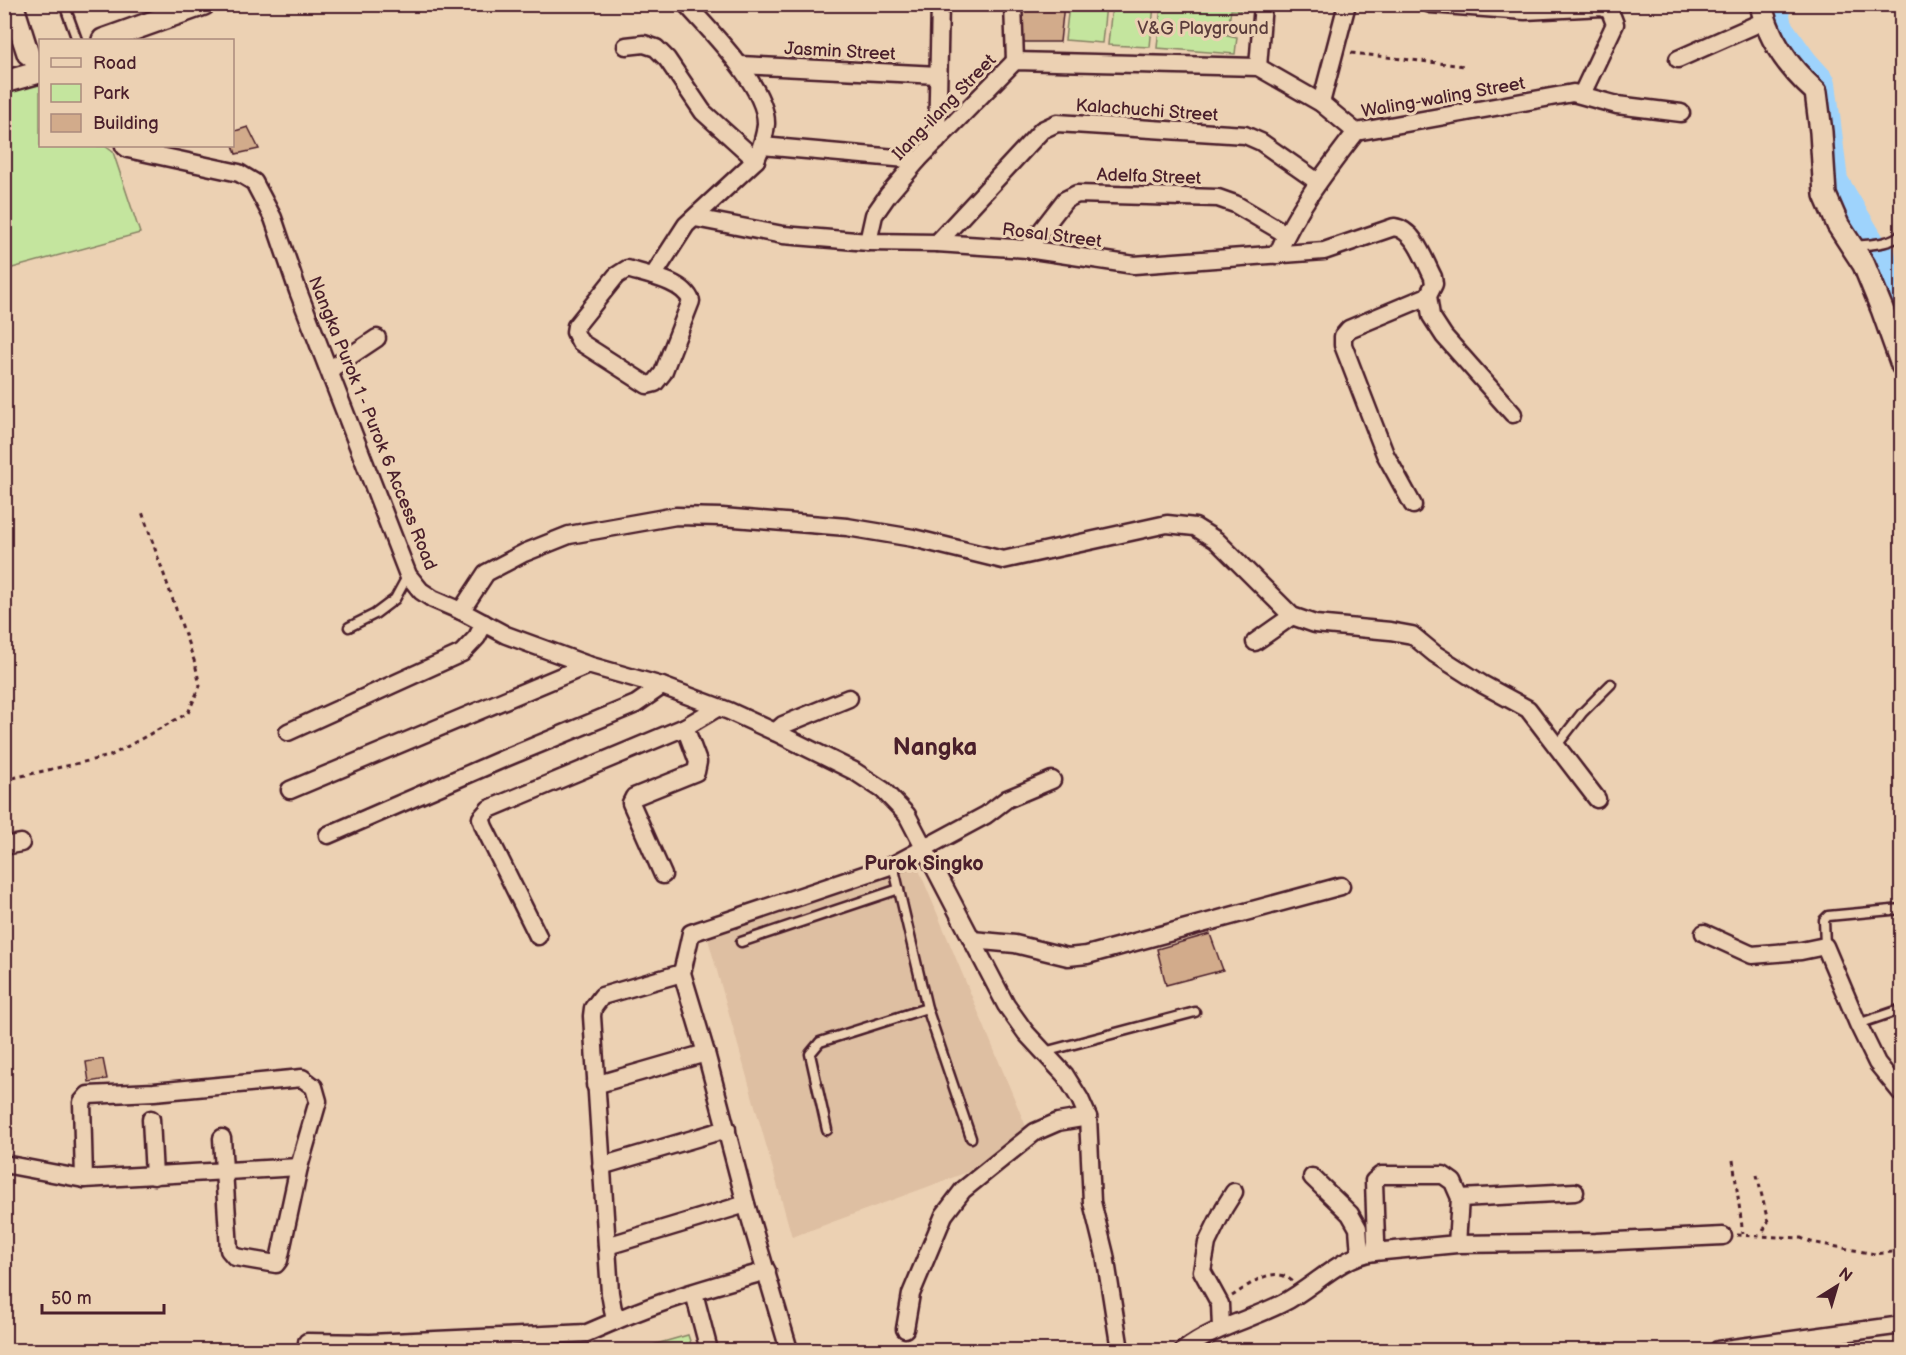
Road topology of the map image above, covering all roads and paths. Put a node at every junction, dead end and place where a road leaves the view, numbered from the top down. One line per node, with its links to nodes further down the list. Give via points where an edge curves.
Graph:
1 (9, 4): 19 (street, via 26,55)
2 (19, 4): 19 (lane)
3 (64, 4): 12 (lane)
4 (204, 4): 13 (street)
5 (686, 4): 18 (street)
6 (939, 4): 22 (street)
7 (1013, 4): 17 (street)
8 (1263, 4): 21 (street)
9 (1347, 4): 15 (street)
10 (1430, 4): 24 (street, via 1525,11 1603,7 1610,11 1615,24)
11 (1763, 13): 16 (street); 38 (street, via 1770,36 1797,75 1816,92 1825,195 1838,225)
12 (77, 39)
13 (106, 39)
14 (626, 46): 30 (street, via 644,44 656,48 703,112)
15 (1335, 51): 20 (path); 25 (street)
16 (1678, 59)
17 (1015, 61): 21 (street, Ilang-ilang Street); 28 (street, Ilang-ilang Street)
18 (740, 65): 22 (street, Jasmin Street); 30 (street, via 762,104 766,122)
19 (38, 66): 23 (street)
20 (1464, 66)
21 (1258, 67): 25 (street, Ilang-ilang Street)
22 (938, 75): 28 (street)
23 (4, 82)
24 (1582, 94): 26 (street, Waling-waling Street, via 1617,105); 27 (street, Waling-waling Street)
25 (1321, 103): 27 (street, Ilang-ilang Street)
26 (1682, 113)
27 (1356, 132): 32 (street, Waling-waling Street)
28 (937, 141): 31 (street, Ilang-ilang Street)
29 (126, 147): 45 (street, Nangka Purok 1 - Purok 6 Access Road, via 239,173 254,182 273,218)
30 (759, 153): 31 (street); 33 (street)
31 (918, 160): 36 (street, Ilang-ilang Street, via 874,215)
32 (1318, 182): 34 (street, Waling-waling Street); 37 (street, Kalachuchi Street, via 1245,135 1057,123 1042,130)
33 (695, 218): 36 (street, Rosal Street, via 783,235); 41 (street, via 686,225)
34 (1286, 234): 39 (street, Adelfa Street, via 1218,198 1077,194 1065,201); 40 (street, Waling-waling Street)
35 (1902, 234): 38 (lane, via 1881,244)
36 (868, 242): 37 (street, Rosal Street)
37 (937, 243): 39 (street, Rosal Street)
38 (1855, 247): 44 (street)
39 (1027, 249): 40 (street, Rosal Street, via 1134,266)
40 (1277, 255): 42 (street, Rosal Street, via 1324,251 1394,227 1402,228 1410,235 1433,277)
41 (653, 276): 41 (street, via 684,289 691,301 663,373 655,383 647,385 580,342 575,332 621,272 627,269)
42 (1428, 296): 46 (street, via 1431,316 1444,336); 47 (street, via 1349,329 1342,345 1385,454)
43 (377, 338): 45 (street)
44 (1902, 365)
45 (329, 369): 49 (street, Nangka Purok 1 - Purok 6 Access Road)
46 (1513, 414)
47 (1413, 505)
48 (141, 509): 64 (path, via 195,663 200,686 188,713 110,756)
49 (408, 575): 50 (street, Nangka Purok 1 - Purok 6 Access Road, via 421,591); 53 (lane, via 394,599)
50 (461, 611): 51 (street, via 486,573 524,553 569,535 676,516 847,527 1003,560 1167,524 1195,527 1216,540); 52 (street, Nangka Purok 1 - Purok 6 Access Road)
51 (1292, 616): 54 (street); 63 (street, via 1315,624 1412,635 1482,684 1528,709)
52 (484, 623): 55 (street, Nangka Purok 1 - Purok 6 Access Road); 61 (street, via 462,653)
53 (349, 627)
54 (1255, 642)
55 (588, 665): 57 (street, Nangka Purok 1 - Purok 6 Access Road); 66 (street)
56 (1611, 684): 63 (lane)
57 (662, 686): 59 (street, Nangka Purok 1 - Purok 6 Access Road); 68 (street, via 636,704)
58 (849, 698): 62 (street, via 783,725)
59 (717, 708): 60 (street); 62 (street, Nangka Purok 1 - Purok 6 Access Road)
60 (685, 728): 71 (street, via 698,762 696,772 634,797 631,803); 76 (street, via 489,809 482,818)
61 (288, 732)
62 (775, 732): 69 (street, Nangka Purok 1 - Purok 6 Access Road, via 854,771 882,790 907,815)
63 (1557, 745): 67 (street)
64 (4, 780)
65 (1052, 780): 69 (street, via 1007,799)
66 (290, 790)
67 (1597, 799)
68 (328, 836)
69 (924, 847): 70 (street); 77 (street, Nangka Purok 1 - Purok 6 Access Road)
70 (893, 865): 73 (lane); 80 (street, via 691,933)
71 (663, 875)
72 (1341, 886): 77 (street, via 1087,955 1068,957 1015,944)
73 (899, 889): 78 (lane); 81 (lane)
74 (1902, 909): 79 (lane, via 1827,916)
75 (1704, 933): 79 (street, via 1752,955)
76 (538, 936)
77 (972, 940): 85 (street, Nangka Purok 1 - Purok 6 Access Road, via 1006,1005)
78 (741, 942)
79 (1825, 946): 84 (street)
80 (682, 973): 86 (street); 87 (street, via 602,996 596,1002 592,1016)
81 (927, 1008): 92 (lane, via 820,1042 810,1054); 94 (lane)
82 (1902, 1009): 84 (lane)
83 (1195, 1012): 85 (lane)
84 (1858, 1024): 88 (street, via 1876,1063)
85 (1044, 1052): 89 (street, Nangka Purok 1 - Purok 6 Access Road, via 1065,1075)
86 (706, 1053): 87 (street); 91 (street)
87 (595, 1085): 97 (street)
88 (1902, 1094)
89 (1088, 1117): 122 (street, via 1058,1122 1035,1132 963,1190 944,1215 911,1294); 131 (street, Nangka Purok 1 - Purok 6 Access Road, via 1092,1202)
90 (151, 1119): 101 (street)
91 (727, 1129): 97 (street); 107 (street)
92 (827, 1130)
93 (222, 1138): 99 (street)
94 (971, 1138)
95 (1733, 1160): 108 (path)
96 (4, 1164): 103 (street)
97 (601, 1166): 112 (street)
98 (299, 1167): 99 (street); 99 (street, via 279,1260 273,1264 231,1254); 103 (street, via 318,1101 314,1087 302,1078 88,1095 82,1102)
99 (225, 1171): 101 (street)
100 (1756, 1175): 109 (path, via 1768,1222)
101 (154, 1176): 103 (street)
102 (1312, 1177): 113 (street, via 1350,1214)
103 (84, 1179)
104 (1234, 1192): 118 (street, via 1207,1243 1202,1271)
105 (1575, 1192): 106 (street)
106 (1460, 1198): 111 (street); 113 (street, via 1453,1182 1443,1175 1381,1175 1374,1180 1376,1241)
107 (746, 1204): 112 (street); 115 (street)
108 (1743, 1234): 109 (path); 110 (path)
109 (1761, 1235): 114 (path, via 1802,1238 1875,1254)
110 (1723, 1236): 111 (street)
111 (1457, 1244): 113 (street)
112 (607, 1246): 119 (street)
113 (1367, 1253): 116 (street, via 1345,1261)
114 (1902, 1253)
115 (767, 1271): 117 (street); 130 (street)
116 (1303, 1290): 118 (path, via 1276,1273); 121 (street, via 1283,1303)
117 (694, 1293): 119 (street); 129 (street)
118 (1220, 1304): 121 (street)
119 (615, 1321): 125 (street, via 587,1333)
120 (1902, 1325): 123 (street)
121 (1221, 1328): 132 (street)
122 (905, 1329)
123 (1833, 1335): 128 (street); 134 (street)
124 (307, 1342): 127 (street)
125 (524, 1343): 126 (street)
126 (444, 1345): 127 (street)
127 (370, 1347)
128 (1766, 1347): 133 (street)
129 (709, 1350)
130 (789, 1350)
131 (1120, 1350)
132 (1184, 1350)
133 (1718, 1350)
134 (1843, 1350)

